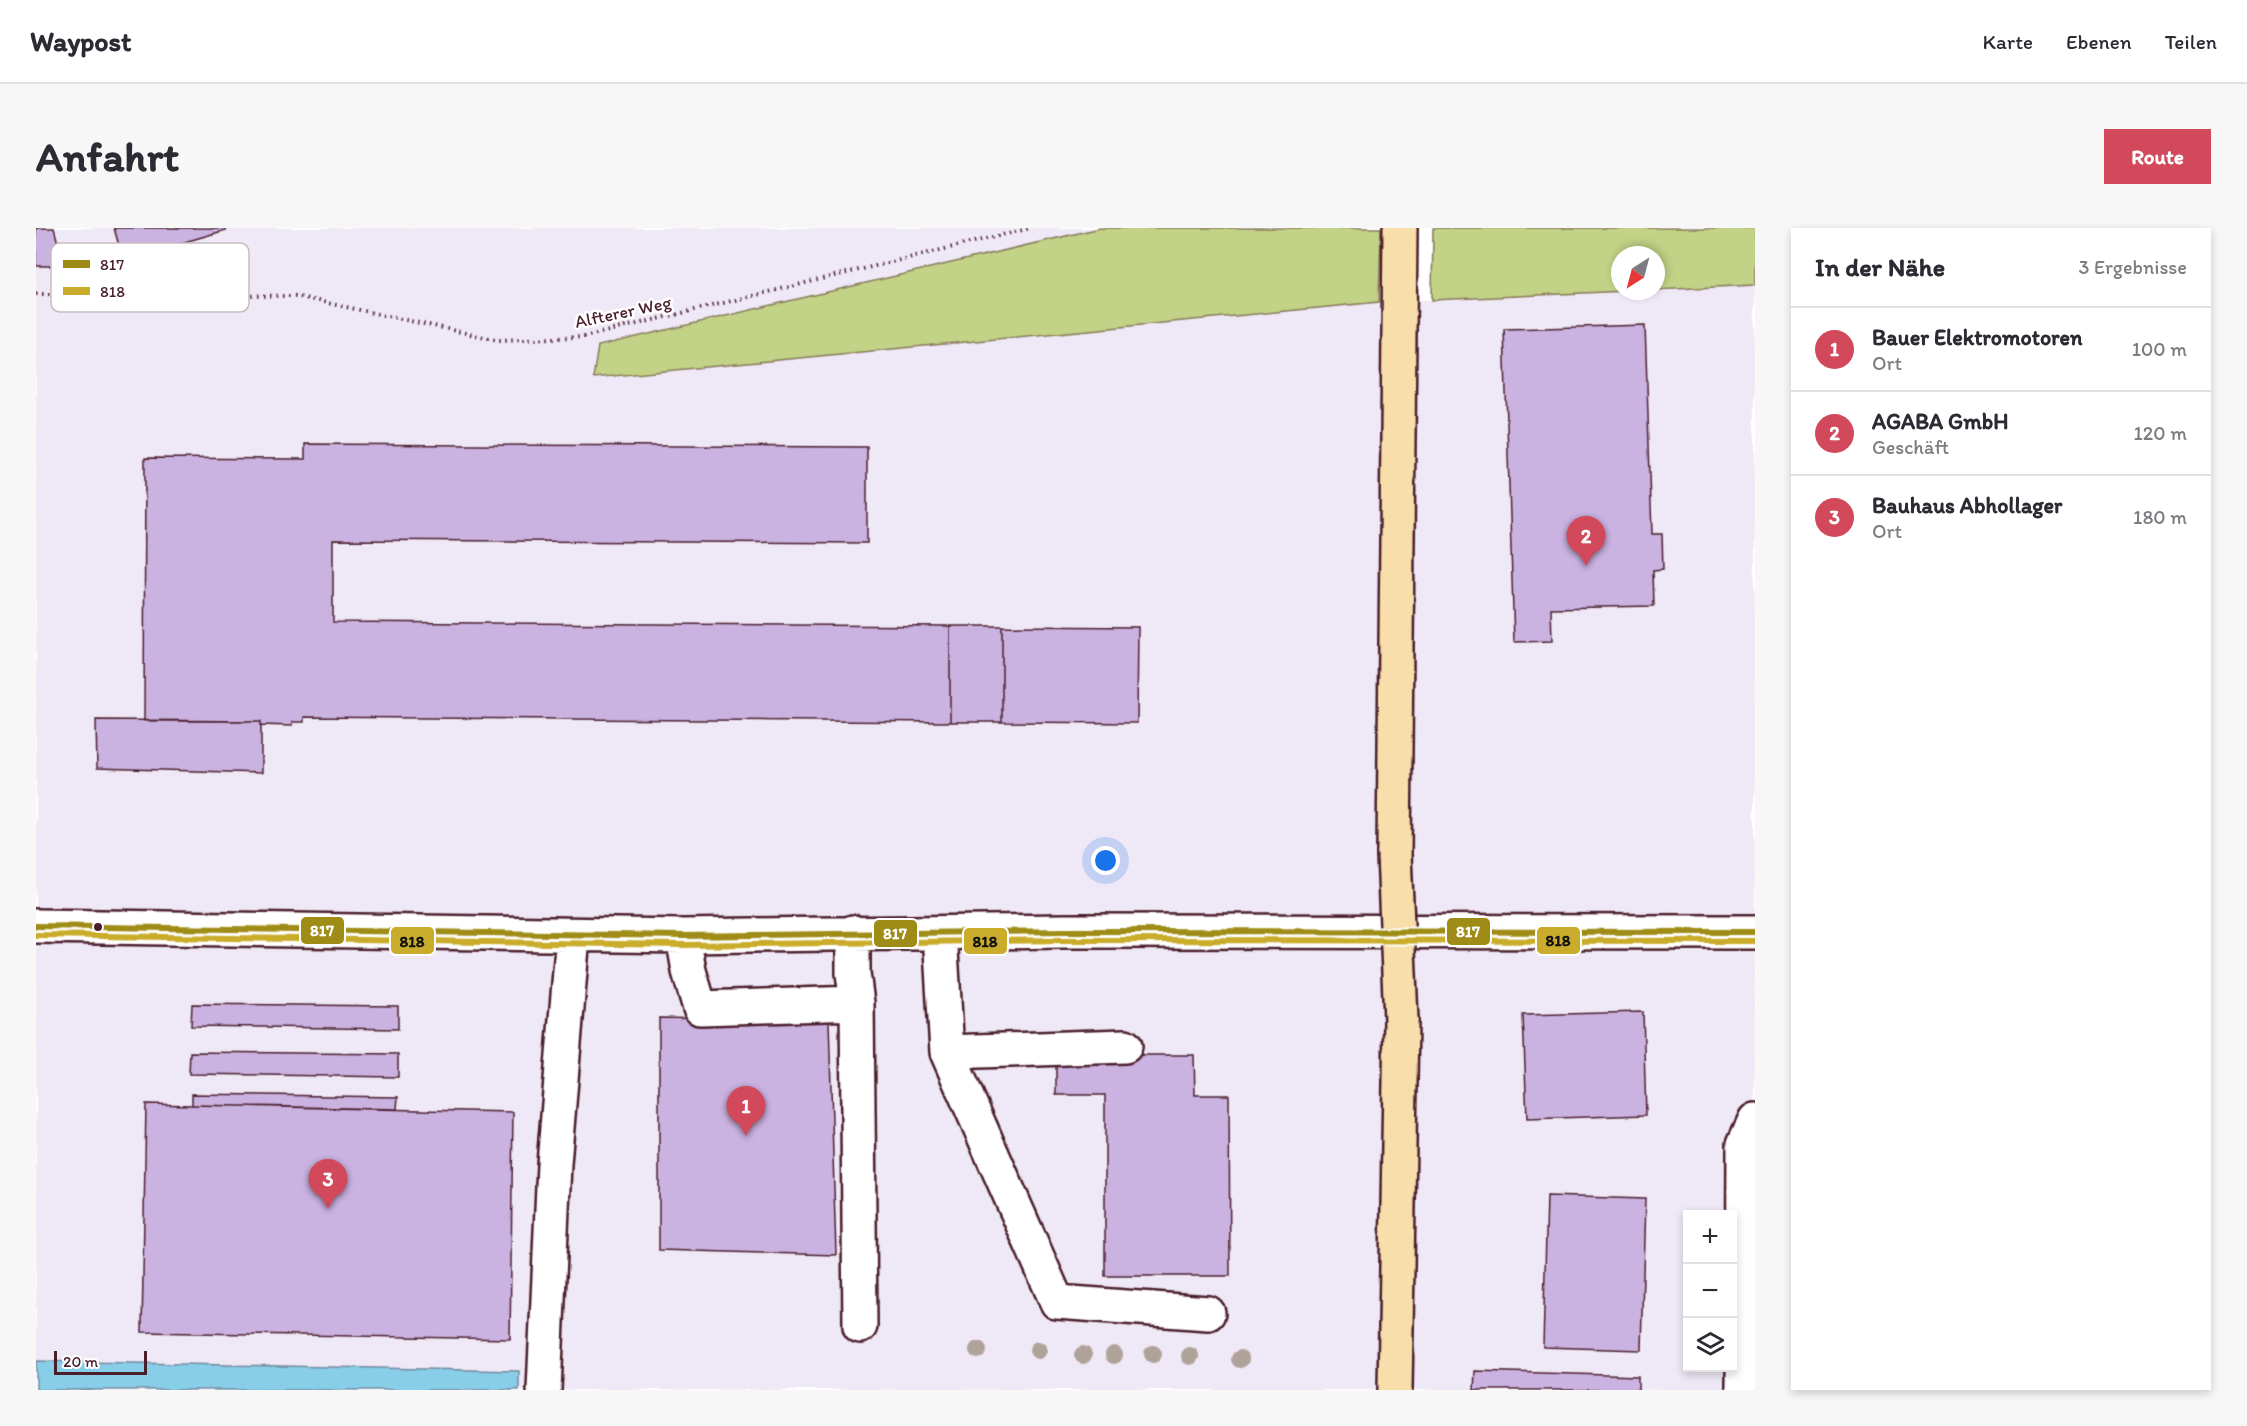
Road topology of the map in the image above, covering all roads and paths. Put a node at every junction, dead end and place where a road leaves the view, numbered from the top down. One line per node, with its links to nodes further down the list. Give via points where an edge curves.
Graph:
1 (1031, 228): 5 (path, Alfterer Weg, via 584,336 498,340 295,296)
2 (1400, 228): 19 (main road, bridge, via 1394,854 1401,1020)
3 (36, 294): 4 (path, Alfterer Weg)
4 (51, 294)
5 (249, 296)
6 (36, 926): 10 (street)
7 (854, 932): 9 (street); 11 (street); 12 (street)
8 (1755, 932): 9 (street)
9 (940, 933): 14 (street)
10 (573, 935): 11 (street); 18 (street, via 554,1164)
11 (682, 936): 12 (street, via 700,1008)
12 (856, 1003): 17 (street)
13 (1125, 1046): 14 (street)
14 (947, 1052): 16 (street, via 1057,1302)
15 (1755, 1120): 20 (street, via 1744,1144)
16 (1208, 1313)
17 (860, 1326)
18 (544, 1390)
19 (1395, 1390)
20 (1743, 1390)

